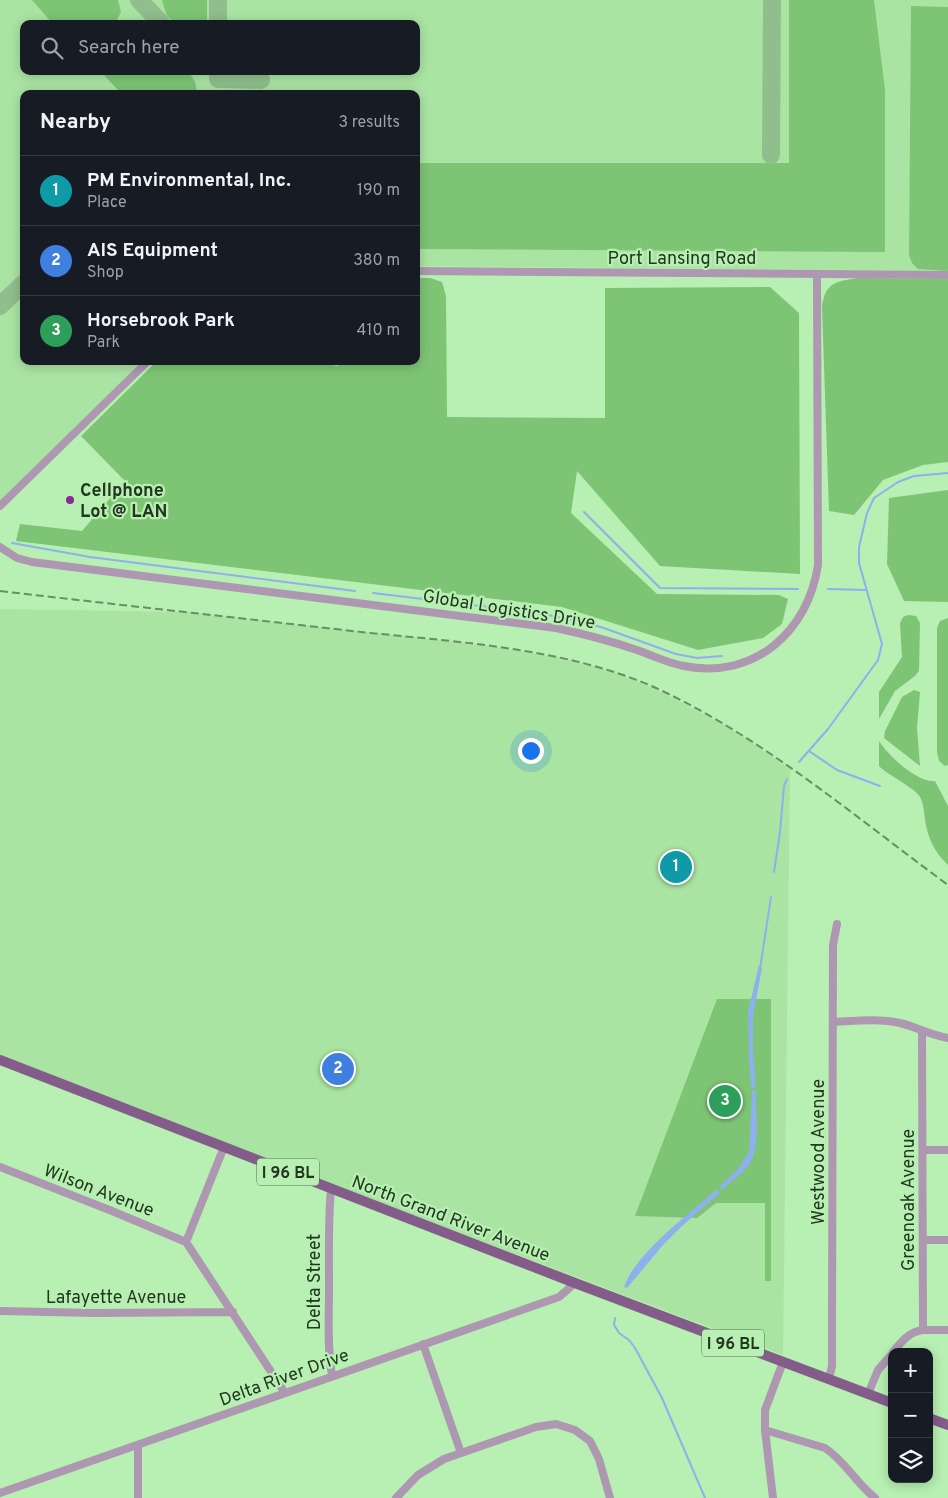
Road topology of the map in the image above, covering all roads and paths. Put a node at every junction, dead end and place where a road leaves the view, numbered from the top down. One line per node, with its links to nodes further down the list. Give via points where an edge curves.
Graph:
1 (420, 271): 2 (street, Port Lansing Road)
2 (817, 274): 3 (street, Port Lansing Road); 6 (street, Global Logistics Drive, via 816,580 794,627 777,643 747,661 726,667 684,666 617,643 556,628 32,562 17,558)
3 (948, 275)
4 (144, 365): 5 (street)
5 (0, 506)
6 (0, 547)
7 (837, 924): 8 (street, Westwood Avenue, via 833,946)
8 (833, 1022): 9 (street, via 889,1021); 30 (street, Westwood Avenue, via 832,1366)
9 (922, 1032): 10 (street); 13 (street, Greenoak Avenue)
10 (948, 1038)
11 (0, 1060): 12 (main road, North Grand River Avenue / I 96 BL)
12 (224, 1147): 16 (main road, North Grand River Avenue / I 96 BL); 19 (street)
13 (923, 1150): 14 (street); 17 (street, Greenoak Avenue)
14 (948, 1150)
15 (0, 1168): 19 (street, Wilson Avenue)
16 (331, 1189): 20 (main road, North Grand River Avenue / I 96 BL); 29 (street, Delta Street, via 329,1336)
17 (923, 1240): 18 (street); 23 (street, Greenoak Avenue)
18 (948, 1240)
19 (186, 1242): 22 (street)
20 (575, 1283): 25 (street, Delta River Drive, via 559,1297); 28 (main road, North Grand River Avenue / I 96 BL)
21 (0, 1311): 22 (street, Lafayette Avenue)
22 (233, 1312): 31 (street)
23 (923, 1330): 24 (street); 26 (street, via 918,1330)
24 (948, 1330)
25 (423, 1344): 29 (street, Delta River Drive); 38 (street)
26 (897, 1348)
27 (888, 1358): 32 (street, via 878,1370)
28 (783, 1362): 30 (main road, North Grand River Avenue / I 96 BL); 36 (street, via 765,1410)
29 (332, 1376): 31 (street, Delta River Drive)
30 (829, 1379): 32 (main road, North Grand River Avenue / I 96 BL)
31 (285, 1393): 37 (street, Delta River Drive)
32 (868, 1394): 33 (main road, North Grand River Avenue / I 96 BL)
33 (888, 1402)
34 (933, 1419): 35 (main road)
35 (948, 1425)
36 (765, 1430): 43 (street); 44 (street, via 825,1448)
37 (138, 1445): 39 (street, Delta River Drive); 40 (street)
38 (461, 1453): 41 (street, via 429,1467); 42 (street, via 536,1427 565,1426 584,1436 595,1448)
39 (0, 1493)
40 (138, 1498)
41 (396, 1498)
42 (610, 1498)
43 (774, 1498)
44 (875, 1498)

